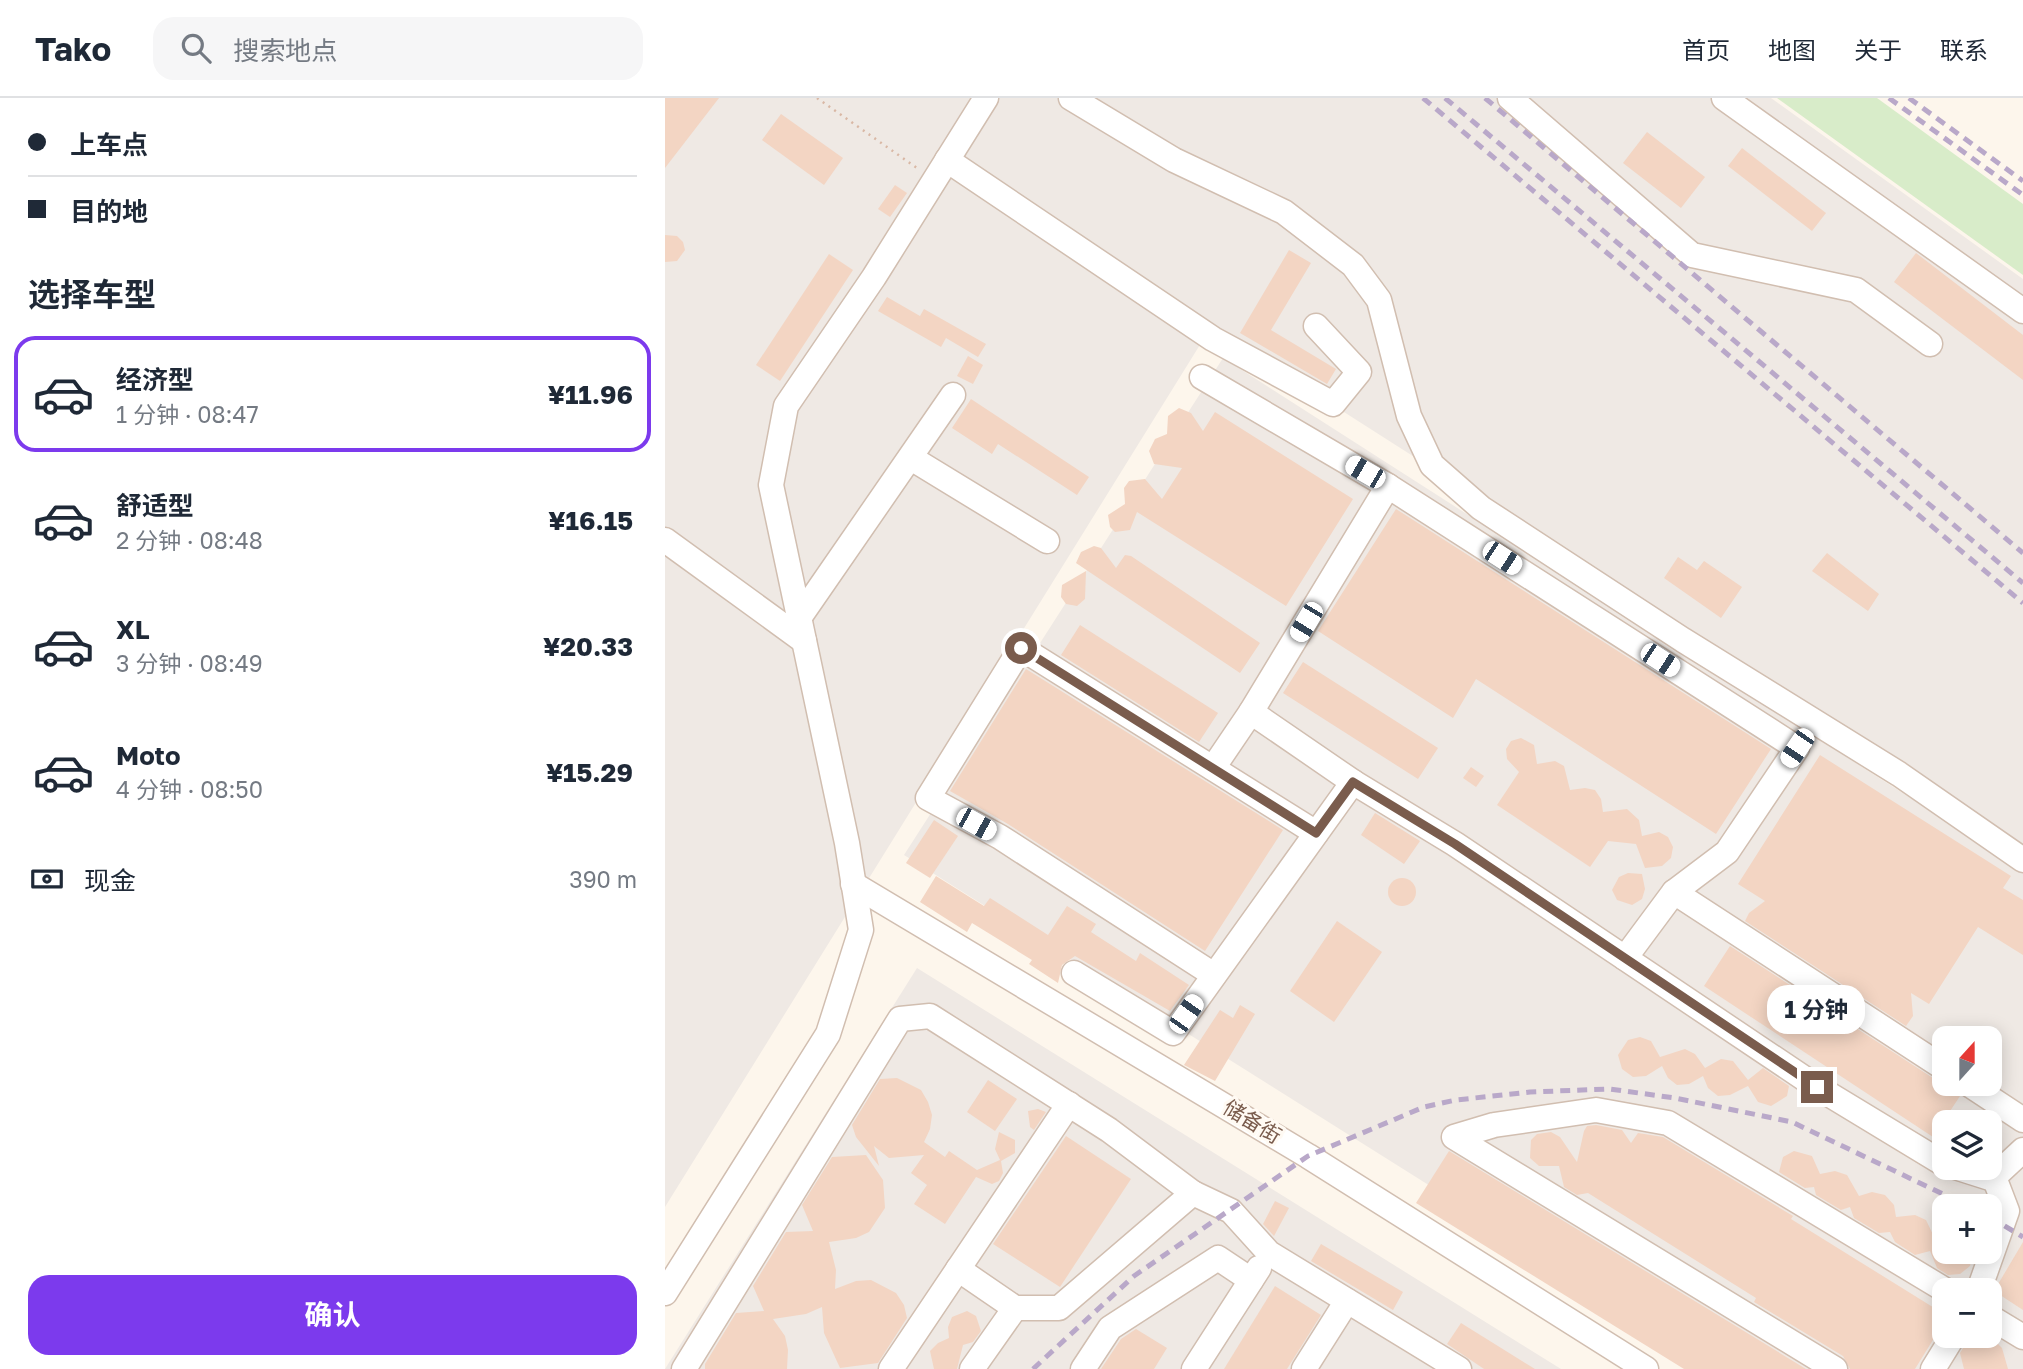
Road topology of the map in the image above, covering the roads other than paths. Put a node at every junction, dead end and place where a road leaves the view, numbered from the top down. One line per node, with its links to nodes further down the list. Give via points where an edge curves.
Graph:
1 (986, 98): 5 (street)
2 (1071, 98): 20 (street, via 1174,160 1284,212 1353,265 1379,300 1409,416 1433,465 1481,508 1899,774)
3 (1510, 98): 8 (street, via 1692,255 1856,290)
4 (1724, 98): 6 (street)
5 (941, 170): 7 (street, via 1213,339 1333,404 1359,372); 15 (street, via 786,406 771,485)
6 (2023, 311)
7 (1316, 326)
8 (1930, 344)
9 (1202, 377): 12 (street)
10 (953, 395): 11 (street)
11 (911, 458): 14 (street); 15 (street)
12 (1388, 486): 16 (street); 22 (street, via 1797,748 1727,852)
13 (665, 540): 15 (street)
14 (1047, 541)
15 (801, 629): 21 (street)
16 (1251, 712): 17 (street); 18 (street)
17 (1213, 768): 19 (street); 25 (street, via 1021,648 928,798 1000,837)
18 (1353, 782): 19 (street); 23 (street)
19 (1316, 833): 25 (street)
20 (2023, 860)
21 (853, 884): 40 (street, via 860,930 828,1034); 53 (street, 储备街, via 1308,1156)
22 (1674, 892): 23 (street); 26 (street)
23 (1625, 958): 31 (street, via 1817,1087)
24 (1074, 972): 25 (street, via 1173,1033)
25 (1214, 975)
26 (1932, 1060)
27 (1987, 1096): 29 (street)
28 (1069, 1104): 34 (street); 36 (street); 46 (street, via 930,1016 899,1019)
29 (2023, 1120)
30 (2023, 1150): 32 (street)
31 (1932, 1157)
32 (2002, 1170)
33 (1996, 1180): 37 (street, via 2007,1210)
34 (1193, 1193): 35 (street, via 1231,1211); 42 (street, via 1059,1308)
35 (1269, 1252): 38 (street); 41 (street)
36 (958, 1269): 42 (street); 47 (street)
37 (1983, 1278)
38 (1251, 1280): 49 (street, via 1218,1258 1110,1328); 50 (street)
39 (1932, 1282): 54 (street, via 1668,1123 1596,1110 1494,1125 1454,1137)
40 (665, 1293)
41 (1347, 1301): 51 (street); 52 (street)
42 (1015, 1308): 48 (street)
43 (2002, 1324): 44 (street)
44 (2023, 1337)
45 (1946, 1348): 55 (street)
46 (684, 1369)
47 (891, 1369)
48 (972, 1369)
49 (1083, 1369)
50 (1194, 1369)
51 (1304, 1369)
52 (1459, 1369)
53 (1646, 1369)
54 (1835, 1369)
55 (1933, 1369)

